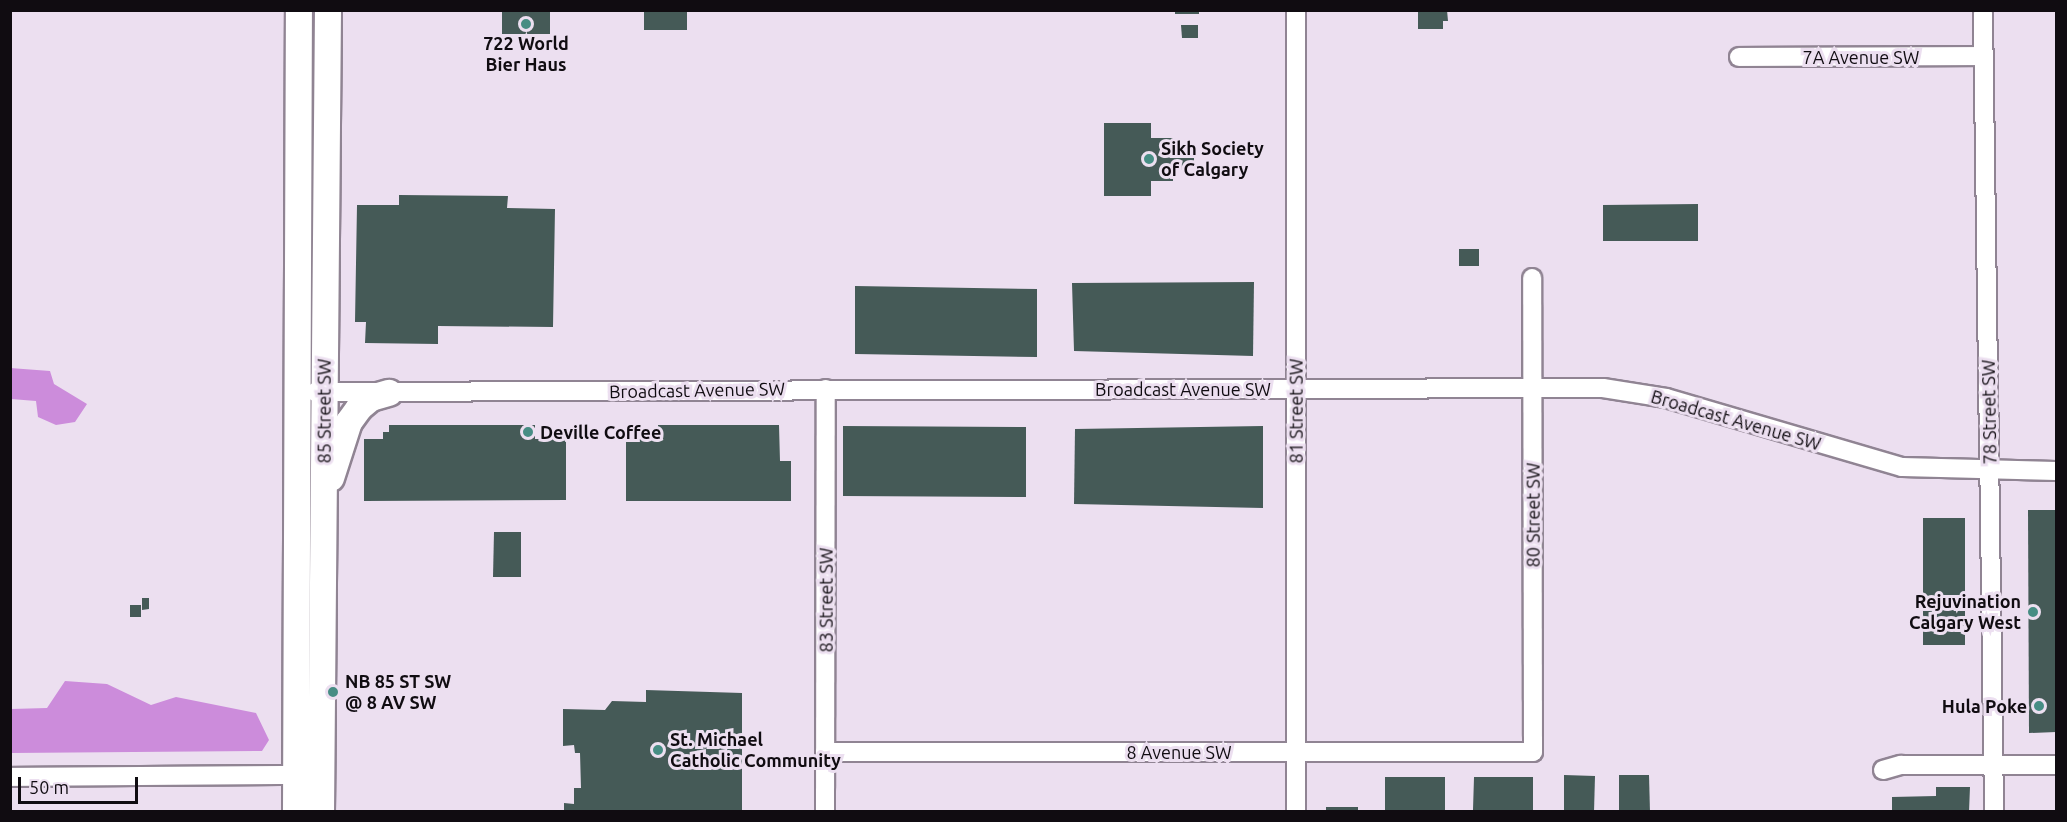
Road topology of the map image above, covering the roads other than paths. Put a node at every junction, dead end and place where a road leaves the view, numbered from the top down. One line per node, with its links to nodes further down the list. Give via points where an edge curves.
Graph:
1 (299, 10): 11 (main road, 85 Street SW)
2 (328, 10): 12 (main road, 85 Street SW)
3 (1296, 10): 10 (street, 81 Street SW)
4 (1983, 13): 6 (street, 78 Street SW)
5 (1739, 57): 6 (street, 7A Avenue SW)
6 (1983, 57): 14 (street, 78 Street SW)
7 (1532, 278): 8 (street, 80 Street SW)
8 (1533, 387): 10 (street, Broadcast Avenue SW); 14 (street, Broadcast Avenue SW, via 1603,388 1666,398 1886,464); 19 (street, 80 Street SW)
9 (826, 388): 10 (street, Broadcast Avenue SW); 13 (street, Broadcast Avenue SW); 17 (street, 83 Street SW)
10 (1296, 388): 18 (street, 81 Street SW)
11 (298, 392): 12 (street, Broadcast Avenue SW); 23 (main road, 85 Street SW)
12 (324, 392): 13 (street, Broadcast Avenue SW); 16 (main road, 85 Street SW)
13 (389, 393): 16 (main road, via 371,398 350,422)
14 (1990, 471): 15 (street, Broadcast Avenue SW); 21 (street, 78 Street SW)
15 (2056, 471)
16 (323, 501): 23 (main road, 85 Street SW)
17 (825, 752): 18 (street, 8 Avenue SW); 27 (street, 83 Street SW)
18 (1295, 752): 19 (street, 8 Avenue SW); 28 (street, 81 Street SW)
19 (1533, 752)
20 (2056, 765): 21 (street)
21 (1993, 766): 22 (street, via 1901,765); 29 (street, 78 Street SW)
22 (1883, 770)
23 (309, 775): 24 (street); 25 (main road, 85 Street SW); 26 (main road, 85 Street SW)
24 (10, 777)
25 (296, 812)
26 (321, 812)
27 (825, 812)
28 (1296, 812)
29 (1994, 812)

